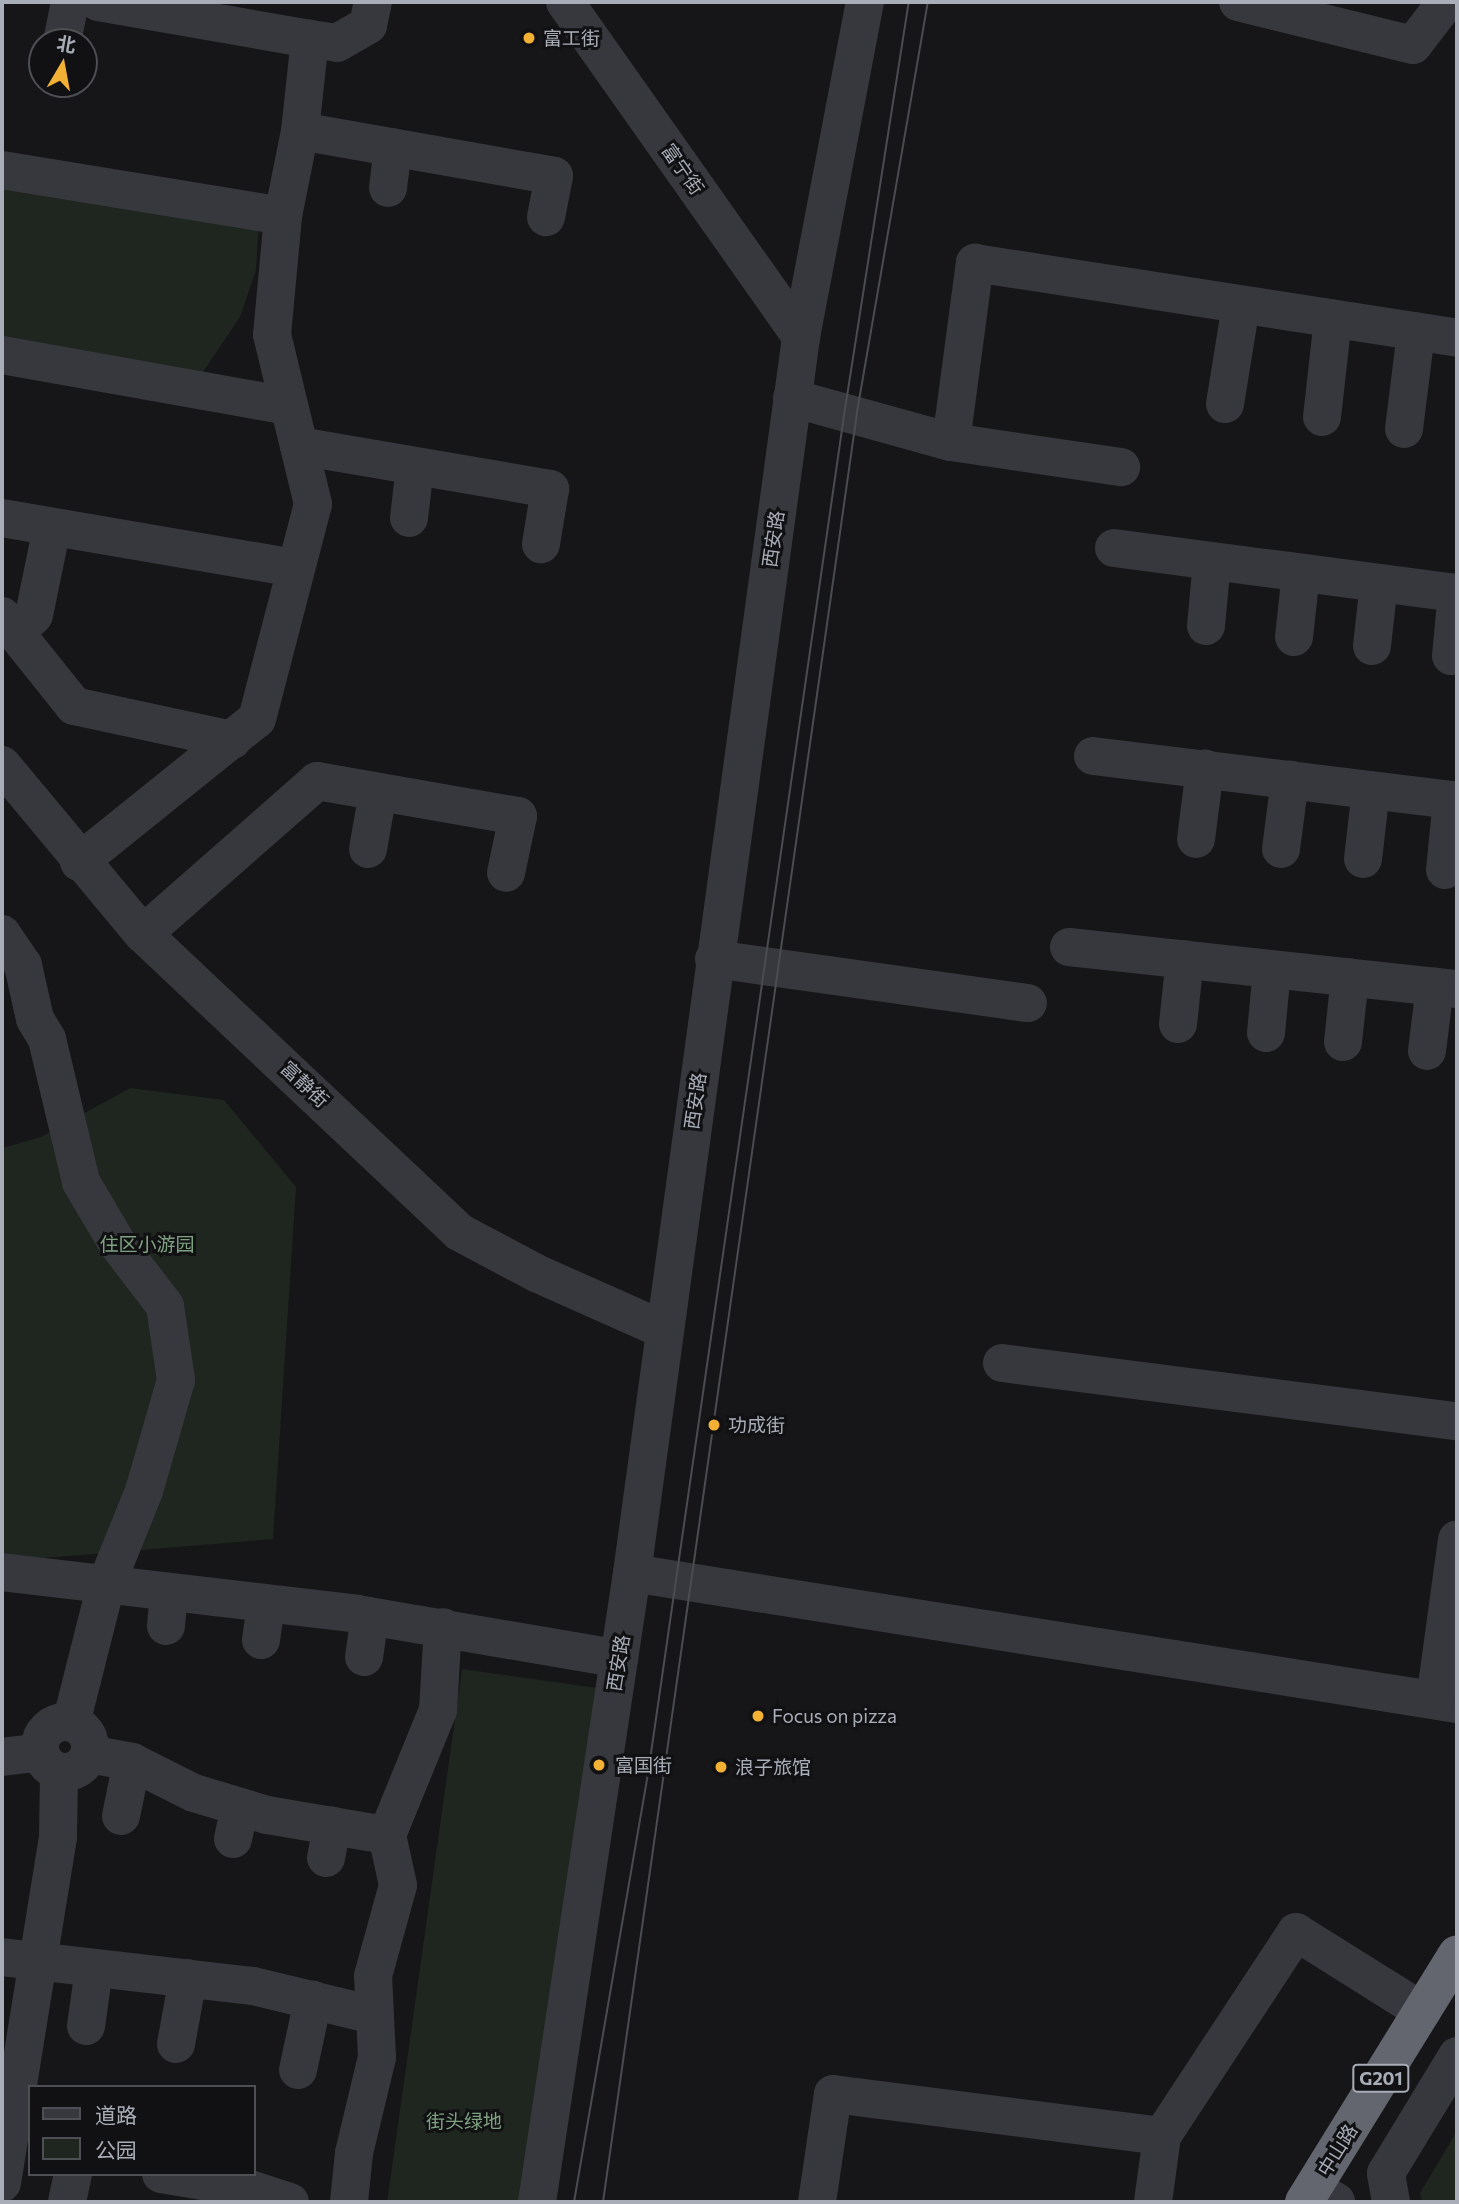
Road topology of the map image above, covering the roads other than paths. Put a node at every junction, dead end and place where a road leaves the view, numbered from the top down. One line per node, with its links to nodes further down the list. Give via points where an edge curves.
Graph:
1 (70, 2): 8 (street)
2 (98, 2): 9 (street)
3 (373, 2): 9 (street, via 368,25 337,43)
4 (565, 2): 19 (street, 富宁街)
5 (865, 2): 19 (street, 西安路)
6 (1238, 2): 7 (street, via 1413,45)
7 (1447, 2)
8 (65, 28)
9 (310, 39): 10 (street)
10 (300, 131): 11 (street); 14 (street)
11 (393, 147): 13 (street); 15 (street, via 554,176)
12 (2, 170): 14 (street)
13 (388, 188)
14 (283, 216): 24 (street, via 272,335)
15 (546, 217)
16 (1241, 305): 17 (street); 23 (street); 27 (street, via 975,263)
17 (1334, 319): 18 (street); 25 (street)
18 (1416, 332): 20 (street); 26 (street)
19 (801, 337): 22 (street, 西安路)
20 (1457, 338)
21 (2, 355): 24 (street)
22 (792, 398): 27 (street); 65 (street, 西安路)
23 (1225, 404)
24 (289, 406): 28 (street)
25 (1322, 417)
26 (1404, 429)
27 (951, 442): 30 (street)
28 (299, 446): 29 (street); 37 (street, via 313,504)
29 (415, 466): 32 (street); 34 (street, via 550,489)
30 (1121, 467)
31 (2, 518): 33 (street)
32 (409, 518)
33 (52, 527): 37 (street); 41 (street, via 34,615)
34 (541, 544)
35 (1114, 548): 36 (street)
36 (1212, 561): 38 (street); 42 (street)
37 (296, 568): 46 (street, via 257,719)
38 (1301, 573): 39 (street); 43 (street)
39 (1379, 583): 40 (street); 44 (street)
40 (1457, 593): 45 (street)
41 (9, 624): 46 (street, via 74,706)
42 (1206, 626)
43 (1294, 637)
44 (1372, 646)
45 (1451, 656)
46 (232, 740): 58 (street)
47 (1093, 756): 49 (street)
48 (2, 765): 58 (street, 富静街)
49 (1205, 769): 50 (street); 54 (street)
50 (1290, 780): 51 (street); 56 (street)
51 (1371, 790): 53 (street); 57 (street)
52 (378, 792): 55 (street); 60 (street, via 517,816); 62 (street, via 317,781)
53 (1455, 801): 59 (street)
54 (1196, 839)
55 (368, 849)
56 (1281, 849)
57 (1363, 859)
58 (79, 862): 62 (street, 富静街)
59 (1445, 870)
60 (506, 873)
61 (2, 934): 82 (street, via 23,965 35,1019 47,1039 81,1182 117,1243 165,1306 176,1380 144,1491)
62 (143, 934): 76 (street, 富静街, via 459,1233)
63 (1069, 947): 66 (street)
64 (2, 948): 70 (street, via 17,971 11,987)
65 (714, 959): 71 (street); 76 (street, 西安路)
66 (1185, 959): 67 (street); 72 (street)
67 (1272, 969): 68 (street); 73 (street)
68 (1350, 977): 69 (street); 74 (street)
69 (1446, 988): 75 (street)
70 (2, 993)
71 (1028, 1003)
72 (1178, 1024)
73 (1266, 1033)
74 (1343, 1042)
75 (1427, 1051)
76 (664, 1330): 80 (street, 西安路)
77 (1003, 1363): 78 (street)
78 (1457, 1421)
79 (1457, 1540): 87 (street)
80 (632, 1573): 86 (street, 西安路); 87 (street)
81 (14, 1584): 82 (street)
82 (106, 1585): 83 (street, via 168,1609 263,1622); 88 (street)
83 (370, 1616): 84 (street); 85 (street)
84 (443, 1628): 86 (street); 92 (street, via 438,1710)
85 (364, 1657)
86 (619, 1659): 113 (street, 西安路)
87 (1446, 1702)
88 (65, 1751): 89 (street); 90 (street); 95 (street)
89 (2, 1757)
90 (132, 1762): 91 (street); 92 (street, via 194,1793 237,1823 329,1842)
91 (121, 1816)
92 (387, 1835): 100 (street, via 398,1885 373,1976)
93 (1457, 1954): 99 (highway, 中山路 / G201)
94 (2, 1957): 95 (street)
95 (39, 1964): 96 (street); 106 (street)
96 (94, 1969): 97 (street); 101 (street)
97 (188, 1978): 98 (street); 102 (street)
98 (313, 2000): 100 (street); 104 (street)
99 (1422, 2011): 105 (street, via 1296,1932); 109 (highway, 中山路 / G201)
100 (374, 2015): 112 (street, via 377,2057 354,2153)
101 (86, 2026)
102 (176, 2044)
103 (1457, 2056): 116 (street, via 1385,2173)
104 (298, 2070)
105 (1162, 2136): 114 (street, via 833,2094); 115 (street)
106 (10, 2164)
107 (73, 2176): 111 (street)
108 (173, 2185): 110 (street)
109 (1318, 2197)
110 (278, 2200)
111 (67, 2202)
112 (349, 2202)
113 (537, 2202)
114 (817, 2202)
115 (1153, 2202)
116 (1391, 2202)

